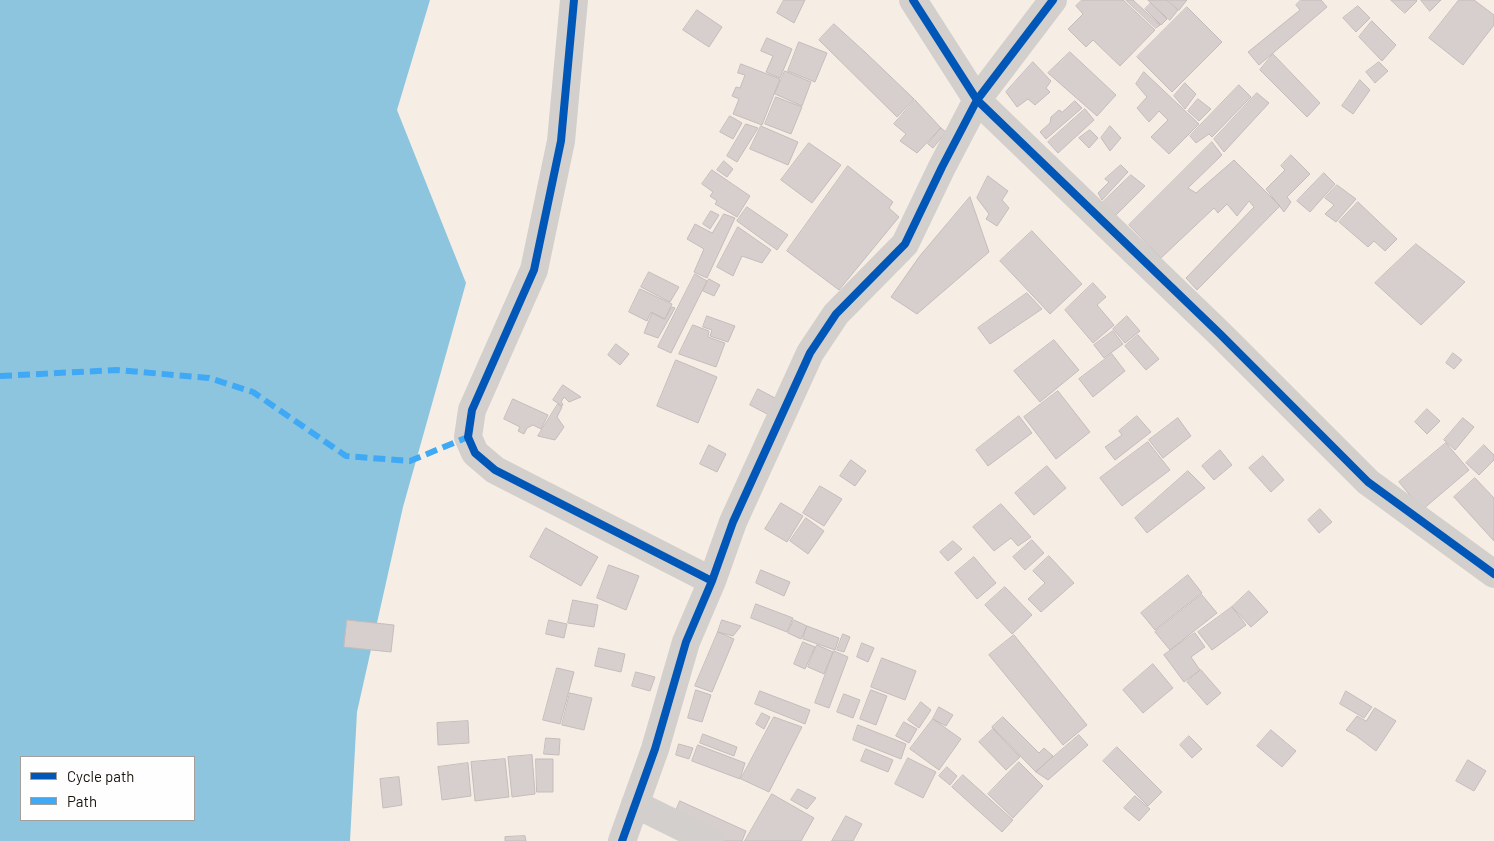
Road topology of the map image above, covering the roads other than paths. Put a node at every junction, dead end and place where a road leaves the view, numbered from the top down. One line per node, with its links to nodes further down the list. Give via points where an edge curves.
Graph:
1 (574, 0): 6 (street, via 561,141 534,270 472,410 468,437 475,454 495,470)
2 (913, 0): 4 (street)
3 (1053, 0): 4 (street)
4 (977, 100): 5 (street, via 1368,482); 6 (street, via 905,244 836,314 810,353 733,522)
5 (1494, 574)
6 (712, 581): 7 (street, via 686,642 655,749)
7 (635, 804): 8 (street); 9 (street)
8 (622, 841)
9 (710, 841)

